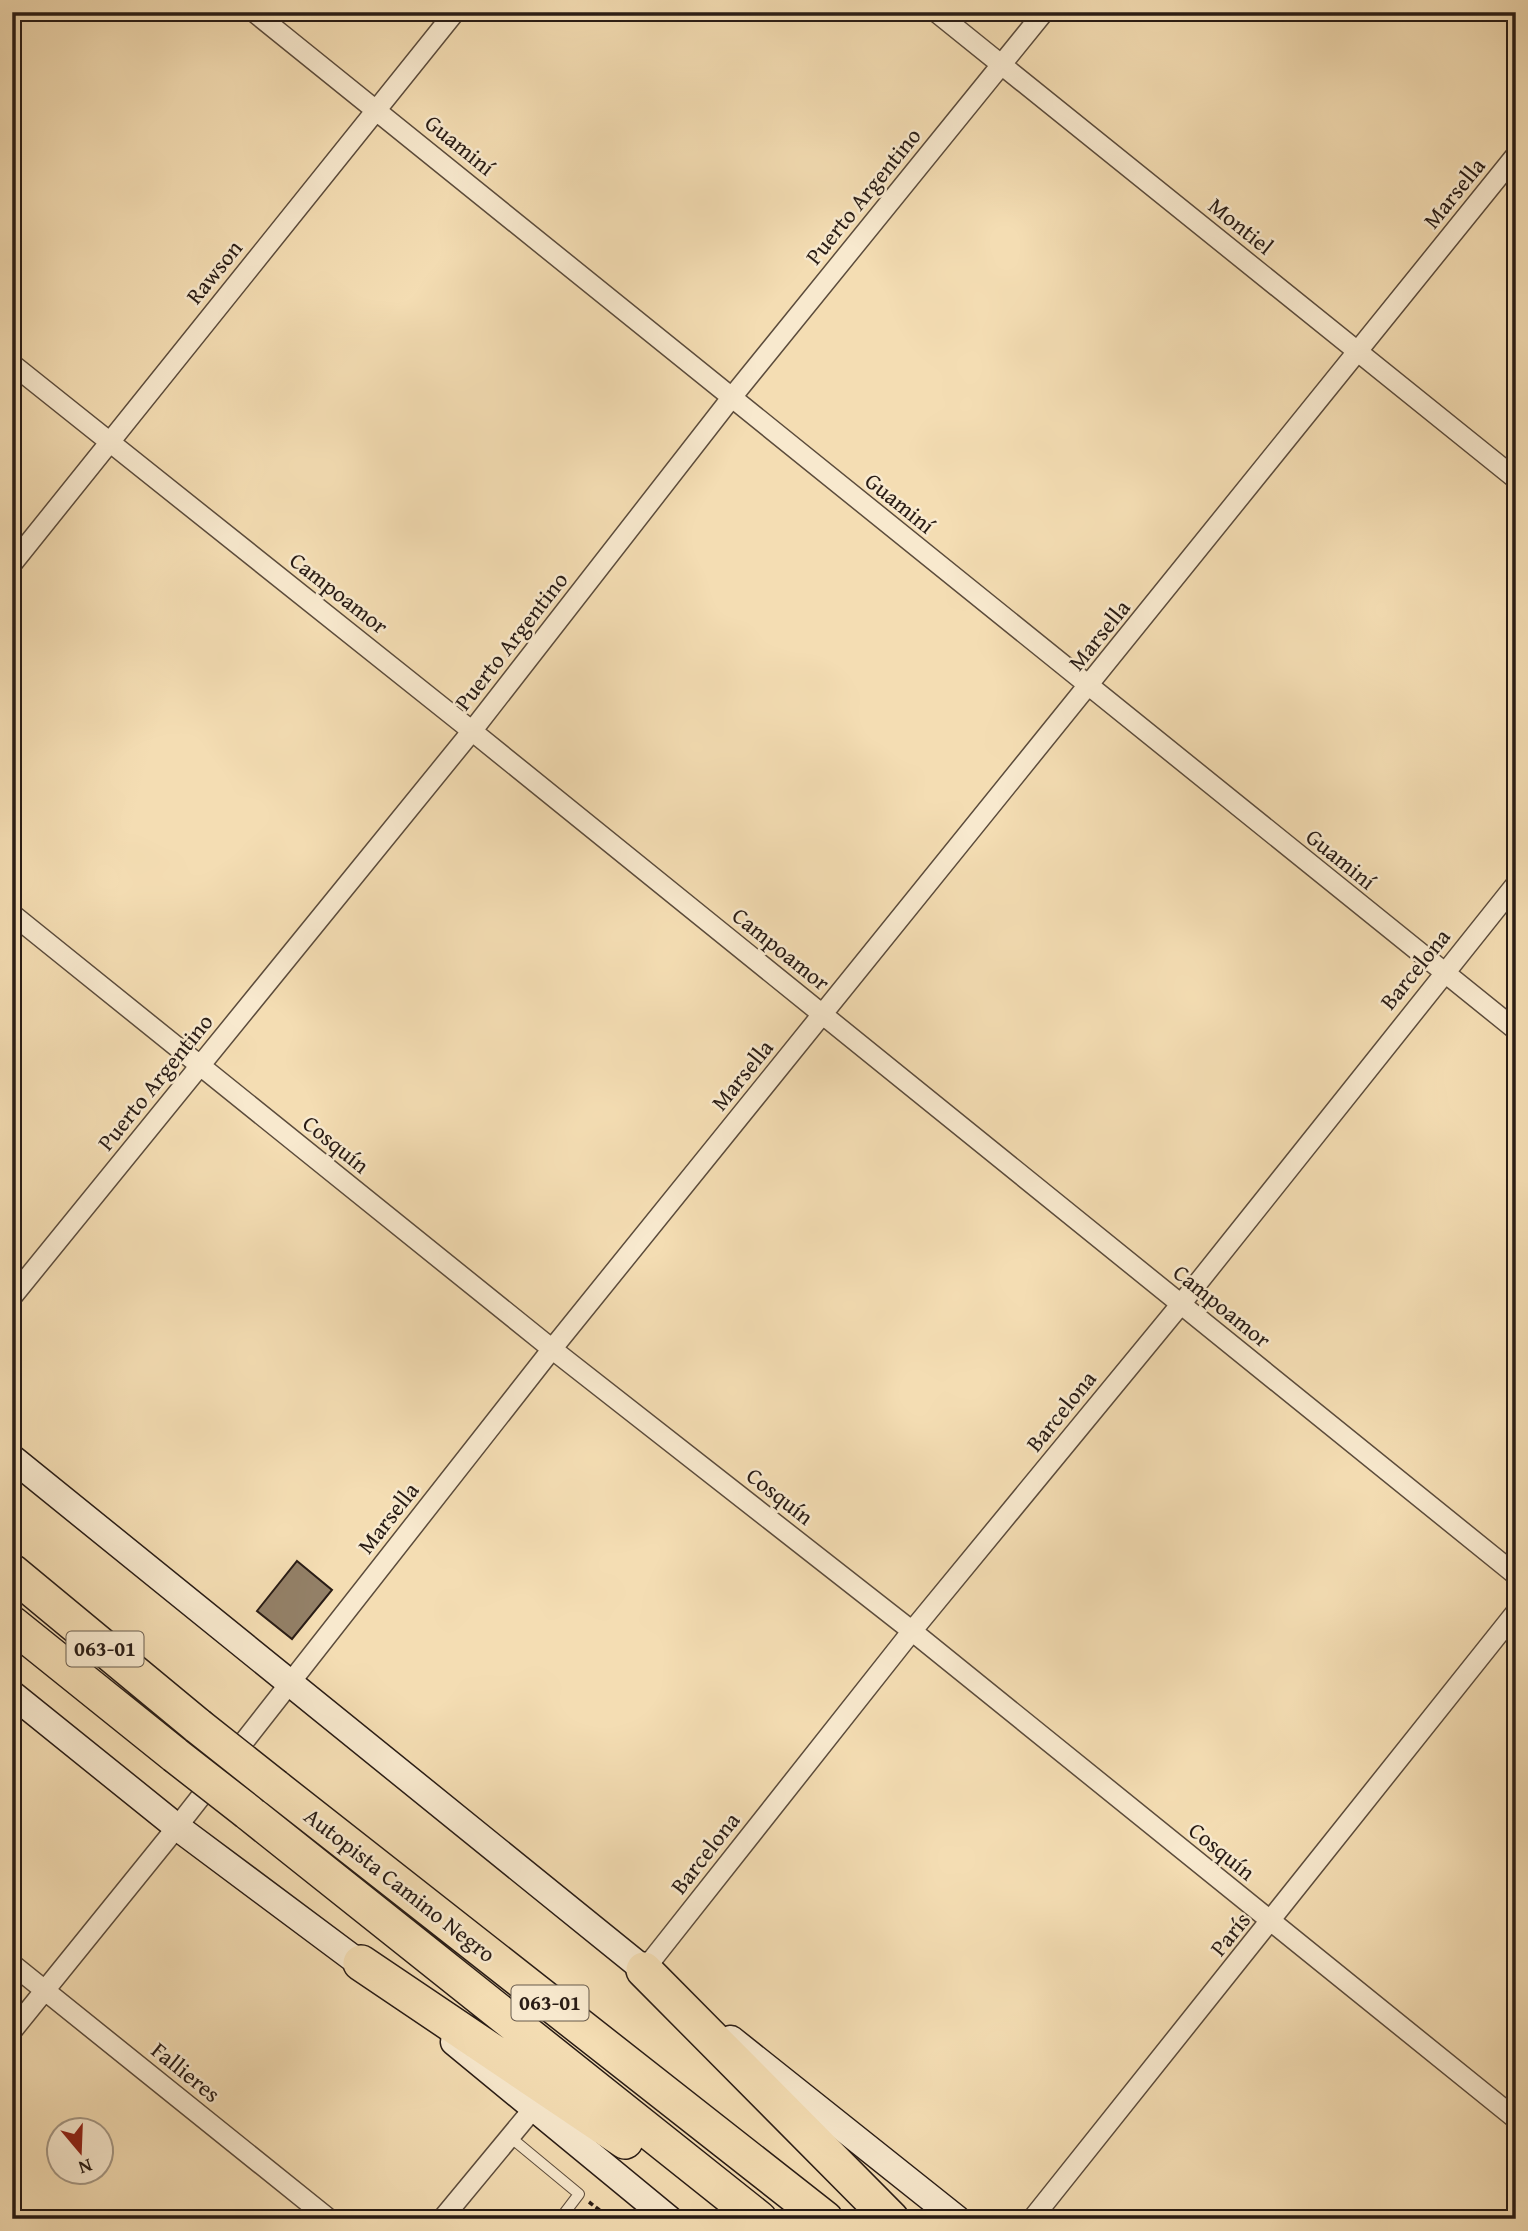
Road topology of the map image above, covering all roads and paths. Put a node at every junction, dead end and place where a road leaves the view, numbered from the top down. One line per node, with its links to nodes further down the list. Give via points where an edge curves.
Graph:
1 (254, 12): 6 (street, Guaminí)
2 (455, 12): 6 (street, Rawson)
3 (936, 12): 5 (street, Montiel)
4 (1044, 12): 5 (street, Puerto Argentino)
5 (1001, 65): 8 (street, Montiel); 10 (street, Puerto Argentino)
6 (377, 110): 10 (street, Guaminí); 11 (street, Rawson)
7 (1516, 155): 8 (street, Marsella)
8 (1358, 352): 12 (street, Montiel); 14 (street, Marsella)
9 (12, 364): 11 (street, Campoamor)
10 (732, 397): 14 (street, Guaminí); 15 (street, Puerto Argentino)
11 (109, 442): 13 (street, Rawson); 15 (street, Campoamor)
12 (1516, 479)
13 (12, 564)
14 (1087, 687): 18 (street, Guaminí); 19 (street, Marsella)
15 (472, 731): 19 (street, Campoamor); 21 (street, Puerto Argentino)
16 (1516, 884): 18 (street, Barcelona)
17 (12, 914): 21 (street, Cosquín)
18 (1444, 973): 20 (street, Guaminí); 23 (street, Barcelona)
19 (823, 1014): 23 (street, Campoamor); 24 (street, Marsella)
20 (1516, 1030)
21 (200, 1066): 22 (street, Puerto Argentino); 24 (street, Cosquín)
22 (12, 1297)
23 (1181, 1304): 27 (street, Campoamor); 30 (street, Barcelona)
24 (552, 1349): 30 (street, Cosquín); 31 (street, Marsella)
25 (12, 1458): 31 (street)
26 (12, 1572): 51 (highway, Autopista Camino Negro / 063-01, bridge, via 198,1726)
27 (1516, 1575)
28 (1516, 1612): 34 (street, París)
29 (12, 1624): 50 (highway, Autopista Camino Negro / 063-01, bridge)
30 (912, 1631): 34 (street, Cosquín); 37 (street, Barcelona)
31 (289, 1684): 33 (street, Marsella); 37 (street)
32 (12, 1694): 33 (street)
33 (177, 1827): 35 (street); 38 (street, Marsella)
34 (1271, 1922): 41 (street, Cosquín); 54 (street, París)
35 (361, 1963): 40 (street); 49 (highway, via 593,2117)
36 (12, 1965): 38 (street, Fallieres)
37 (644, 1970): 52 (highway); 53 (street)
38 (45, 1991): 39 (street, Marsella); 44 (street, Fallieres)
39 (12, 2031)
40 (533, 2109): 42 (street); 48 (street)
41 (1516, 2119)
42 (509, 2135): 43 (lane); 45 (street)
43 (579, 2194): 46 (lane); 47 (path)
44 (329, 2219)
45 (442, 2219)
46 (560, 2219)
47 (611, 2219)
48 (669, 2219)
49 (731, 2219)
50 (759, 2219)
51 (825, 2219)
52 (891, 2219)
53 (957, 2219)
54 (1032, 2219)

